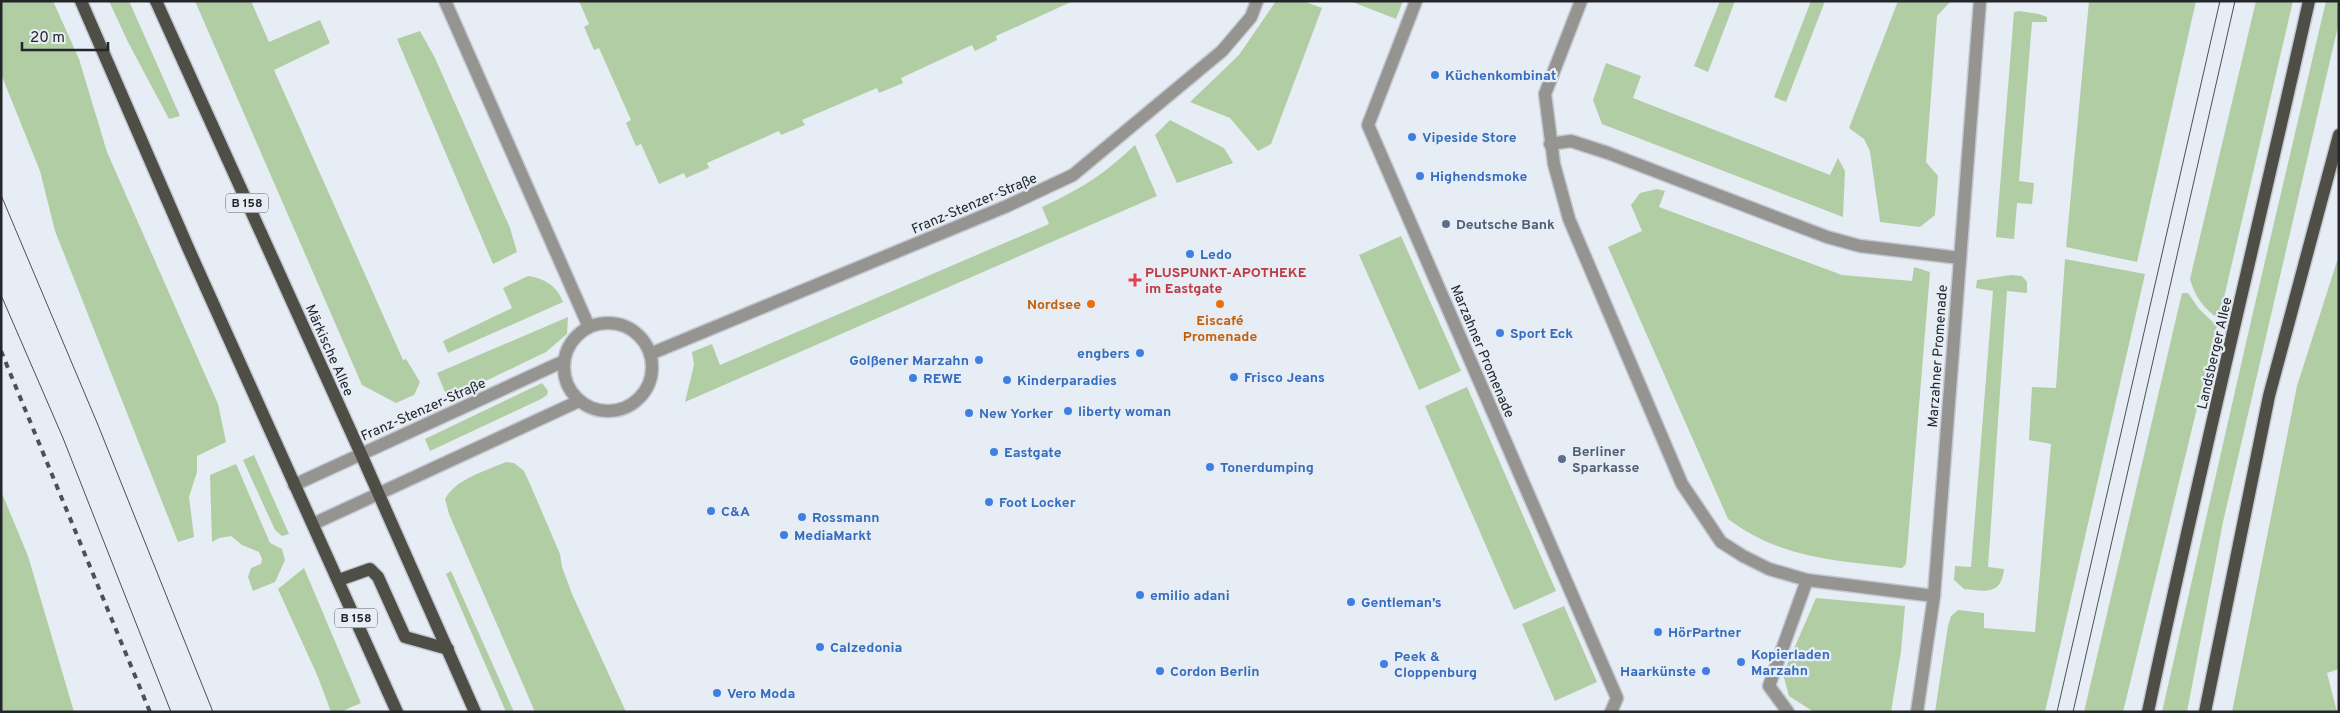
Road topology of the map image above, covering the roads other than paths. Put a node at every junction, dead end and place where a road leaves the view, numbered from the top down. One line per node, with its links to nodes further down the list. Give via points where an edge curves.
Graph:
1 (81, 1): 17 (main road, B 158)
2 (156, 1): 16 (main road, Märkische Allee / B 158)
3 (445, 1): 12 (street)
4 (1257, 1): 13 (street, Franz-Stenzer-Straße, via 1251,17 1222,51 1073,175 1007,206)
5 (1416, 1): 26 (street, Marzahner Promenade, via 1368,125 1616,698)
6 (1580, 1): 10 (street, via 1545,94)
7 (1980, 1): 11 (street, Marzahner Promenade)
8 (2309, 1): 29 (main road, Landsberger Allee, via 2235,332 2182,550)
9 (2339, 135): 30 (main road, via 2269,396)
10 (1550, 144): 11 (street, via 1572,141 1608,153 1827,237 1860,246); 21 (street, via 1558,188 1569,219 1682,484 1721,542 1769,568)
11 (1960, 258): 22 (street, Marzahner Promenade)
12 (589, 328): 13 (street, via 619,325 643,341); 14 (street, via 575,338)
13 (650, 354): 15 (street, via 650,381 634,403 606,411)
14 (564, 361): 15 (street, via 567,383); 16 (street, Franz-Stenzer-Straße)
15 (579, 401): 18 (street)
16 (361, 454): 17 (street, Franz-Stenzer-Straße); 18 (main road, Märkische Allee / B 158)
17 (294, 485): 19 (main road, B 158)
18 (379, 494): 19 (street); 23 (main road, Märkische Allee / B 158)
19 (313, 524): 20 (main road, B 158)
20 (339, 580): 23 (main road, via 370,569 378,577 405,637); 24 (main road, B 158)
21 (1807, 580): 22 (street); 27 (street, via 1769,686)
22 (1934, 596): 28 (street, Marzahner Promenade)
23 (448, 649): 25 (main road, Märkische Allee / B 158)
24 (397, 712)
25 (475, 712)
26 (1611, 712)
27 (1788, 712)
28 (1917, 712)
29 (2148, 712)
30 (2206, 712)

